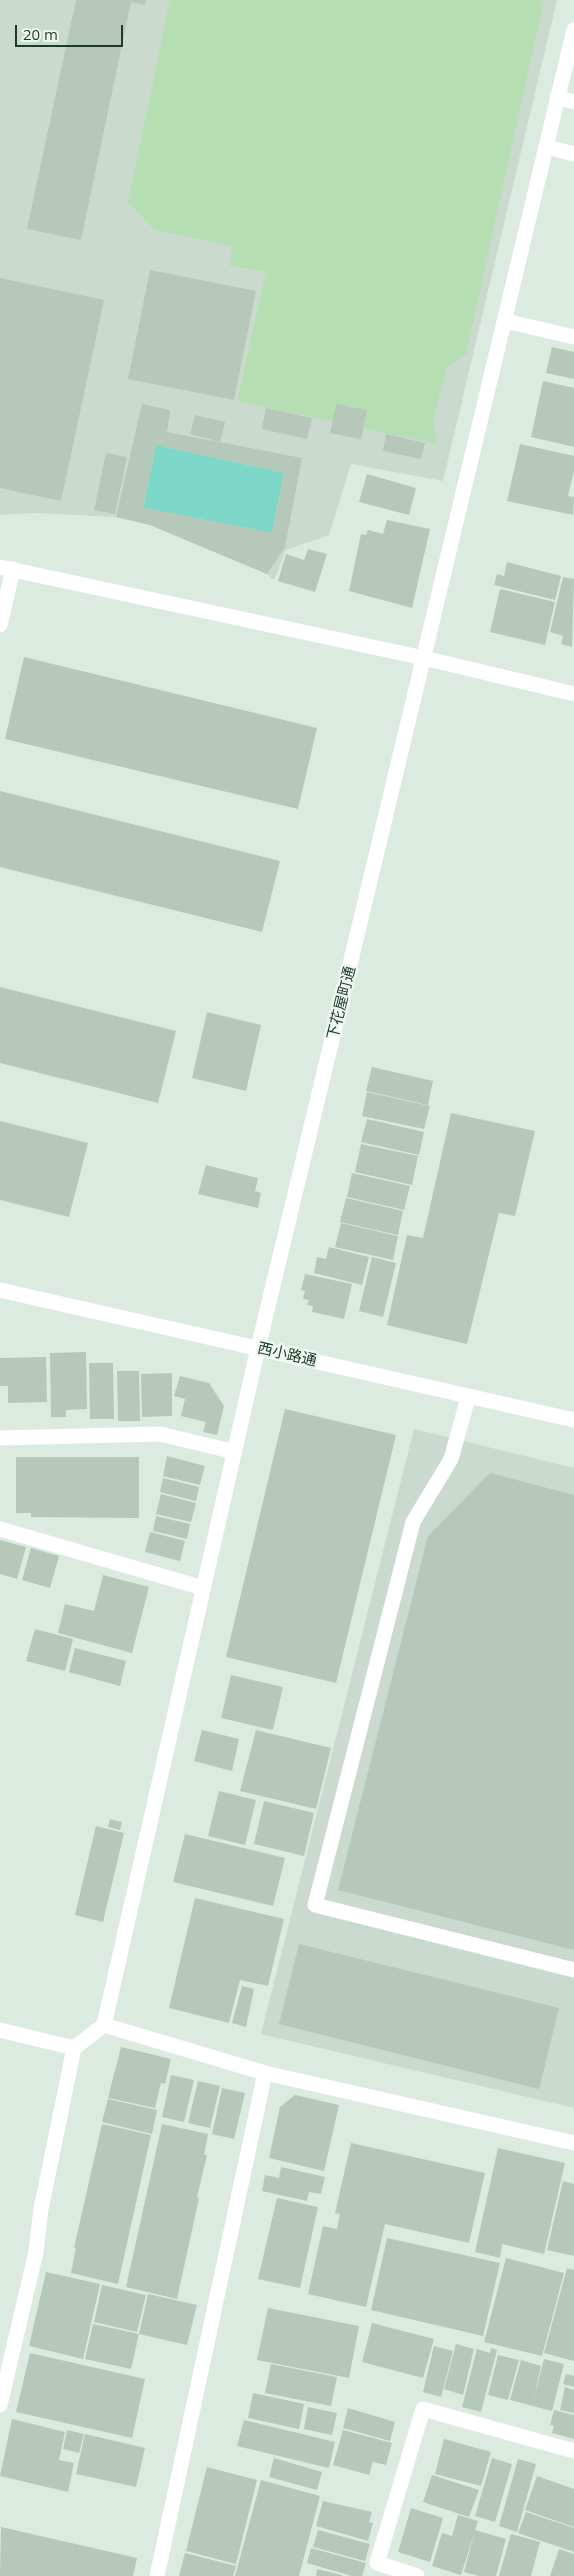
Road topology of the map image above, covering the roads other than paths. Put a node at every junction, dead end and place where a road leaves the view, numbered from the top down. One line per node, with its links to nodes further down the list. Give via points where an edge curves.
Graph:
1 (574, 30): 2 (street, 下花屋町通)
2 (557, 98): 3 (street); 4 (street, 下花屋町通)
3 (574, 102)
4 (547, 147): 5 (street); 6 (street, 下花屋町通)
5 (574, 154)
6 (505, 321): 7 (street); 10 (street, 下花屋町通)
7 (574, 337)
8 (6, 568): 9 (street); 10 (street)
9 (0, 625)
10 (424, 658): 11 (street); 13 (street, 下花屋町通)
11 (574, 694)
12 (0, 1290): 13 (street, 西小路通)
13 (258, 1348): 14 (street, 西小路通); 17 (street, 下花屋町通)
14 (468, 1398): 15 (street, 西小路通); 20 (street, via 451,1459 413,1522 315,1905)
15 (574, 1420)
16 (0, 1438): 17 (street, via 160,1434)
17 (235, 1452): 19 (street, 下花屋町通)
18 (0, 1530): 19 (street)
19 (204, 1588): 21 (street, 下花屋町通)
20 (574, 1970)
21 (104, 2025): 23 (street); 24 (street)
22 (0, 2030): 23 (street)
23 (74, 2048): 26 (street, via 41,2209 36,2252)
24 (265, 2072): 25 (street); 28 (street)
25 (574, 2143)
26 (0, 2404)
27 (574, 2451): 29 (street, via 423,2409 377,2563)
28 (157, 2576)
29 (417, 2576)

